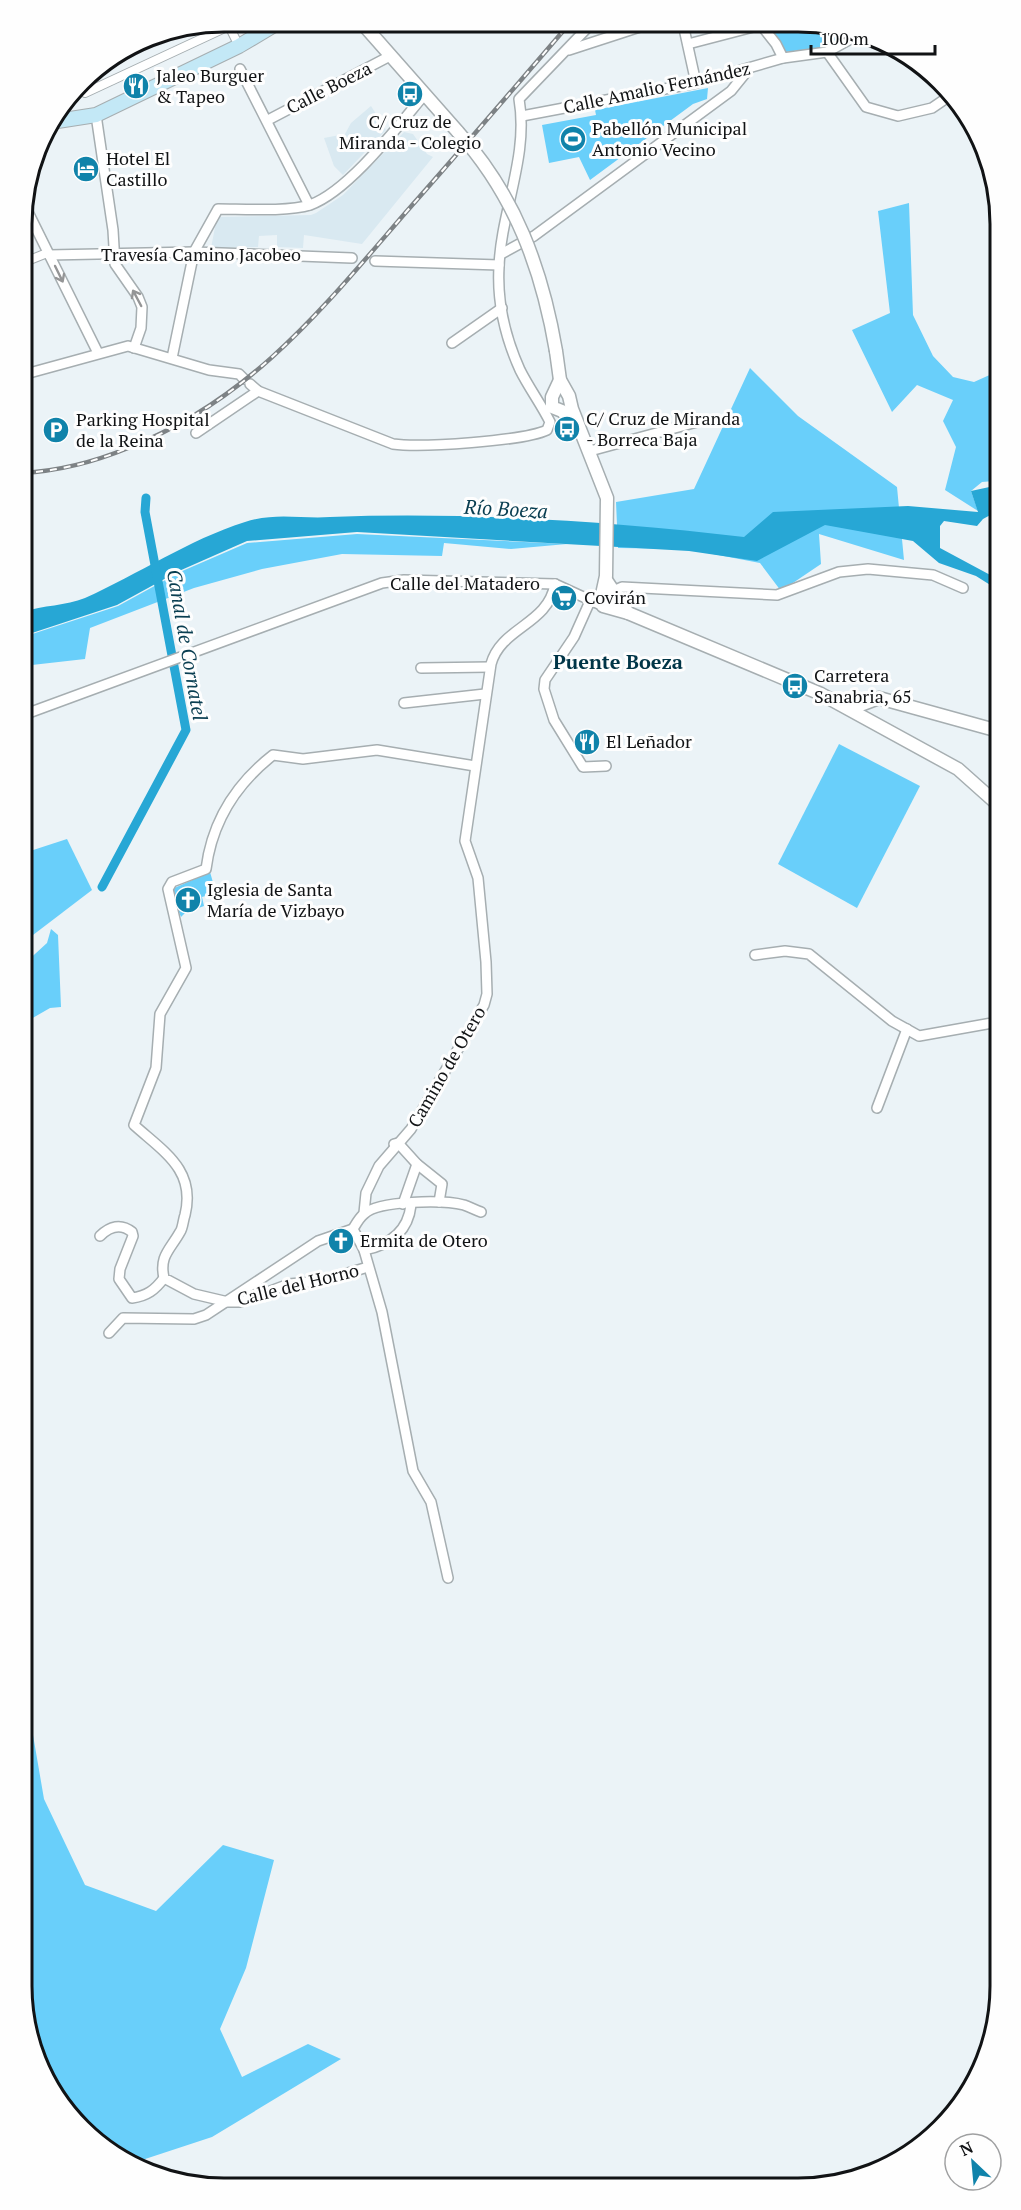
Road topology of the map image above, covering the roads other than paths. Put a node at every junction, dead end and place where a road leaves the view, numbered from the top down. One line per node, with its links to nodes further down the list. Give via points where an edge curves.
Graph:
1 (216, 32): 20 (street)
2 (233, 32): 12 (street)
3 (263, 32): 12 (main road)
4 (370, 32): 15 (street)
5 (584, 32): 13 (street)
6 (625, 32): 13 (street)
7 (685, 32): 11 (street)
8 (734, 32): 11 (street)
9 (767, 32): 16 (street)
10 (850, 39): 14 (street)
11 (688, 44): 19 (street)
12 (239, 46): 23 (main road)
13 (567, 51): 24 (street, via 519,99)
14 (827, 52): 16 (street, Calle Amalio Fernández); 22 (street, via 866,107 898,116 932,108)
15 (390, 56): 21 (street); 26 (street, Calle Boeza)
16 (783, 58): 18 (street, Calle Amalio Fernández)
17 (240, 69): 26 (street)
18 (748, 70): 19 (street, Calle Amalio Fernández); 31 (street, via 731,91 534,236)
19 (696, 83): 24 (street, Calle Amalio Fernández)
20 (84, 92)
21 (425, 94): 27 (street, via 342,186); 44 (street, bridge, via 498,182 518,218 545,293 556,351)
22 (944, 100)
23 (96, 115): 25 (main road); 30 (street)
24 (522, 116): 31 (street)
25 (62, 120)
26 (268, 120): 27 (street)
27 (309, 205): 29 (street, via 218,209)
28 (32, 220): 32 (street)
29 (194, 252): 30 (street, Travesía Camino Jacobeo); 33 (street, Travesía Camino Jacobeo); 41 (street)
30 (114, 253): 32 (street, Travesía Camino Jacobeo); 39 (street, one-way to 30, via 142,308 115,264)
31 (501, 254): 36 (street)
32 (50, 255): 34 (street); 40 (street, one-way to 40)
33 (352, 258)
34 (32, 259)
35 (375, 261): 36 (street)
36 (499, 265): 37 (street)
37 (502, 308): 38 (street); 44 (street, via 512,350)
38 (452, 343)
39 (134, 348): 40 (street); 41 (street)
40 (98, 353): 42 (street)
41 (172, 358): 43 (street, via 239,374)
42 (32, 372)
43 (251, 384): 45 (street, via 393,444 415,446 538,435 547,430); 47 (street)
44 (554, 393): 45 (street, via 552,407); 45 (street, via 569,396)
45 (560, 411): 48 (street, via 581,431)
46 (697, 422): 48 (street)
47 (196, 433)
48 (590, 451): 51 (street, via 608,498)
49 (555, 584): 51 (street, Calle del Matadero); 52 (street, Camino de Otero, via 549,605 504,641 493,654); 57 (street, Calle del Matadero, via 404,580 382,583)
50 (963, 588): 51 (street, Calle del Matadero, via 933,575 868,568 838,572 777,595)
51 (609, 594): 56 (street, via 628,613 810,689); 60 (street, via 574,637 545,680 544,689 554,720 583,767)
52 (490, 667): 53 (street); 54 (street, Camino de Otero)
53 (421, 668)
54 (486, 694): 55 (street); 59 (street, Camino de Otero)
55 (404, 703)
56 (861, 704): 58 (street, via 879,698); 61 (street, via 958,769)
57 (32, 712)
58 (990, 729)
59 (475, 766): 66 (street, Camino de Otero, via 465,841 478,878 487,994 478,1020 462,1039 411,1129); 76 (street, via 377,750 303,759 273,755 251,772 222,812 206,869 172,882 168,889 186,968 159,1014 156,1068 134,1125 178,1166 187,1183 188,1203 181,1232 166,1250)
60 (606, 766)
61 (990, 797)
62 (755, 955): 64 (street, via 785,951 809,954)
63 (990, 1023): 64 (street, via 919,1036)
64 (907, 1029): 65 (street)
65 (877, 1108)
66 (396, 1144): 67 (street); 71 (street, Camino de Otero, via 371,1182 364,1199)
67 (417, 1164): 68 (street, via 441,1184); 69 (street)
68 (439, 1202): 69 (street); 70 (street)
69 (410, 1204): 71 (street); 74 (street, via 410,1220 405,1229)
70 (481, 1212)
71 (364, 1213): 72 (street)
72 (353, 1229): 74 (street); 77 (street, via 318,1241)
73 (100, 1236): 76 (street, via 113,1227 125,1226 132,1232 119,1279 132,1298 156,1289)
74 (364, 1250): 75 (street)
75 (368, 1268): 77 (street, Calle del Horno); 79 (street, via 382,1312 413,1471 431,1502)
76 (164, 1278): 77 (street, via 194,1294)
77 (228, 1302): 78 (street, via 194,1319 123,1318)
78 (109, 1333)
79 (448, 1578)

